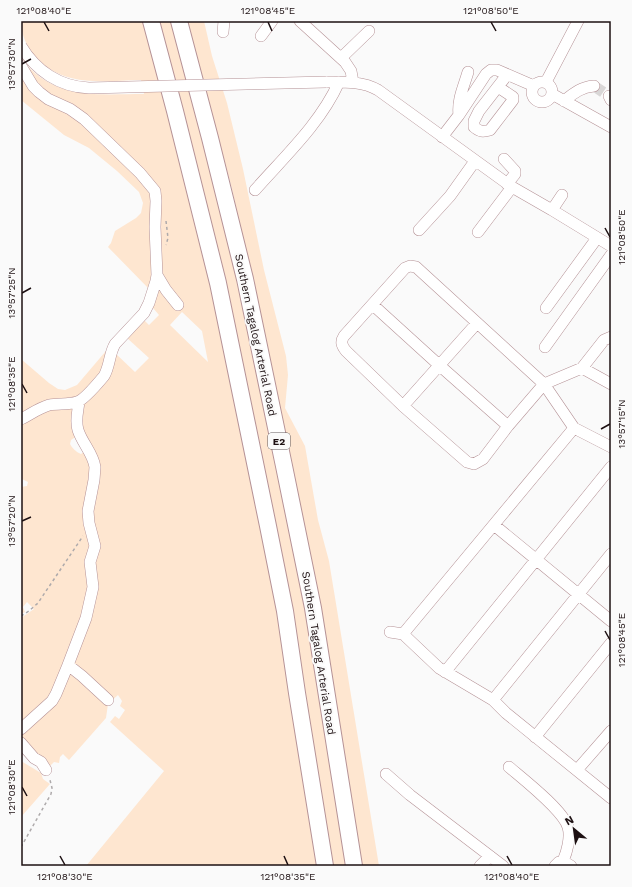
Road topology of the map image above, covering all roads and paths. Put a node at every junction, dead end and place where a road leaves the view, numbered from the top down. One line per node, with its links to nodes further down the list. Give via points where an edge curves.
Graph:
1 (151, 21): 82 (highway, E2, via 216,276 265,510 284,604)
2 (179, 21): 83 (highway, Southern Tagalog Arterial Road / E2, via 245,279 283,459 313,608)
3 (272, 21): 7 (street)
4 (300, 21): 9 (street)
5 (578, 21): 15 (street)
6 (369, 31): 9 (street)
7 (261, 36)
8 (21, 46): 13 (street, bridge, via 42,71 77,87)
9 (341, 58): 14 (street, via 351,71)
10 (21, 66): 37 (street, via 39,92 84,119 153,188 156,195)
11 (468, 72): 23 (street, via 459,100)
12 (507, 74): 16 (street); 18 (street); 21 (street, via 491,70)
13 (339, 82): 14 (street); 29 (street, via 314,123)
14 (353, 82): 25 (street, via 378,90)
15 (546, 82): 16 (street, via 539,82); 19 (street, via 552,87)
16 (534, 86): 19 (street, via 533,96 538,102 545,102)
17 (594, 86): 20 (street, via 577,90)
18 (498, 87): 22 (street); 22 (street, via 514,100 490,130 478,131 474,127 474,121)
19 (552, 94): 20 (street)
20 (564, 101): 24 (street)
21 (468, 102): 22 (street); 23 (street)
22 (480, 111)
23 (459, 115): 25 (street)
24 (611, 124)
25 (442, 137): 27 (street)
26 (504, 159): 28 (street, via 515,171)
27 (475, 161): 28 (street); 32 (street, via 450,196)
28 (509, 185): 31 (street); 33 (street)
29 (255, 190)
30 (562, 195): 31 (street)
31 (552, 210): 34 (street)
32 (419, 230)
33 (478, 232)
34 (597, 238): 35 (street); 40 (street)
35 (611, 246)
36 (611, 255): 44 (street)
37 (157, 275): 38 (street); 49 (street, via 144,313 115,344 108,368 102,378)
38 (178, 305)
39 (373, 305): 41 (street, via 404,268 412,266); 45 (street); 50 (street, via 344,336 342,347)
40 (546, 308)
41 (476, 323): 45 (street); 47 (street)
42 (611, 333): 43 (street)
43 (611, 338): 46 (street, via 604,340)
44 (545, 347)
45 (439, 365): 50 (street); 52 (street)
46 (582, 368): 47 (street); 48 (street)
47 (544, 384): 52 (street); 53 (street)
48 (611, 384)
49 (79, 402): 51 (street, via 49,405); 56 (street, via 78,428 95,466 88,511)
50 (403, 406): 52 (street, via 467,462 474,464 483,459)
51 (21, 419)
52 (508, 426)
53 (574, 428): 54 (street); 57 (street)
54 (611, 447)
55 (611, 467): 59 (street)
56 (89, 523): 61 (path, via 78,545 38,603); 66 (street, via 95,546 90,562 93,587 86,618)
57 (494, 525): 59 (street); 64 (street)
58 (611, 554): 60 (street)
59 (536, 560): 60 (street); 67 (street)
60 (578, 595): 62 (street); 69 (street)
61 (21, 616)
62 (611, 621)
63 (390, 632): 64 (street)
64 (403, 634): 67 (street)
65 (611, 643): 72 (street)
66 (68, 665): 68 (street); 70 (street, via 52,701)
67 (445, 672): 69 (street)
68 (108, 700)
69 (493, 700): 72 (street)
70 (21, 729)
71 (611, 731): 76 (street)
72 (535, 737): 76 (street)
73 (21, 743): 75 (street)
74 (509, 767): 81 (street, via 539,792 567,825 568,836)
75 (46, 770): 79 (path, via 52,785 51,794)
76 (577, 770): 78 (street)
77 (386, 774): 80 (street)
78 (611, 798)
79 (21, 847)
80 (490, 856): 84 (street); 85 (street)
81 (563, 864)
82 (325, 866)
83 (354, 866)
84 (480, 866)
85 (503, 866)

